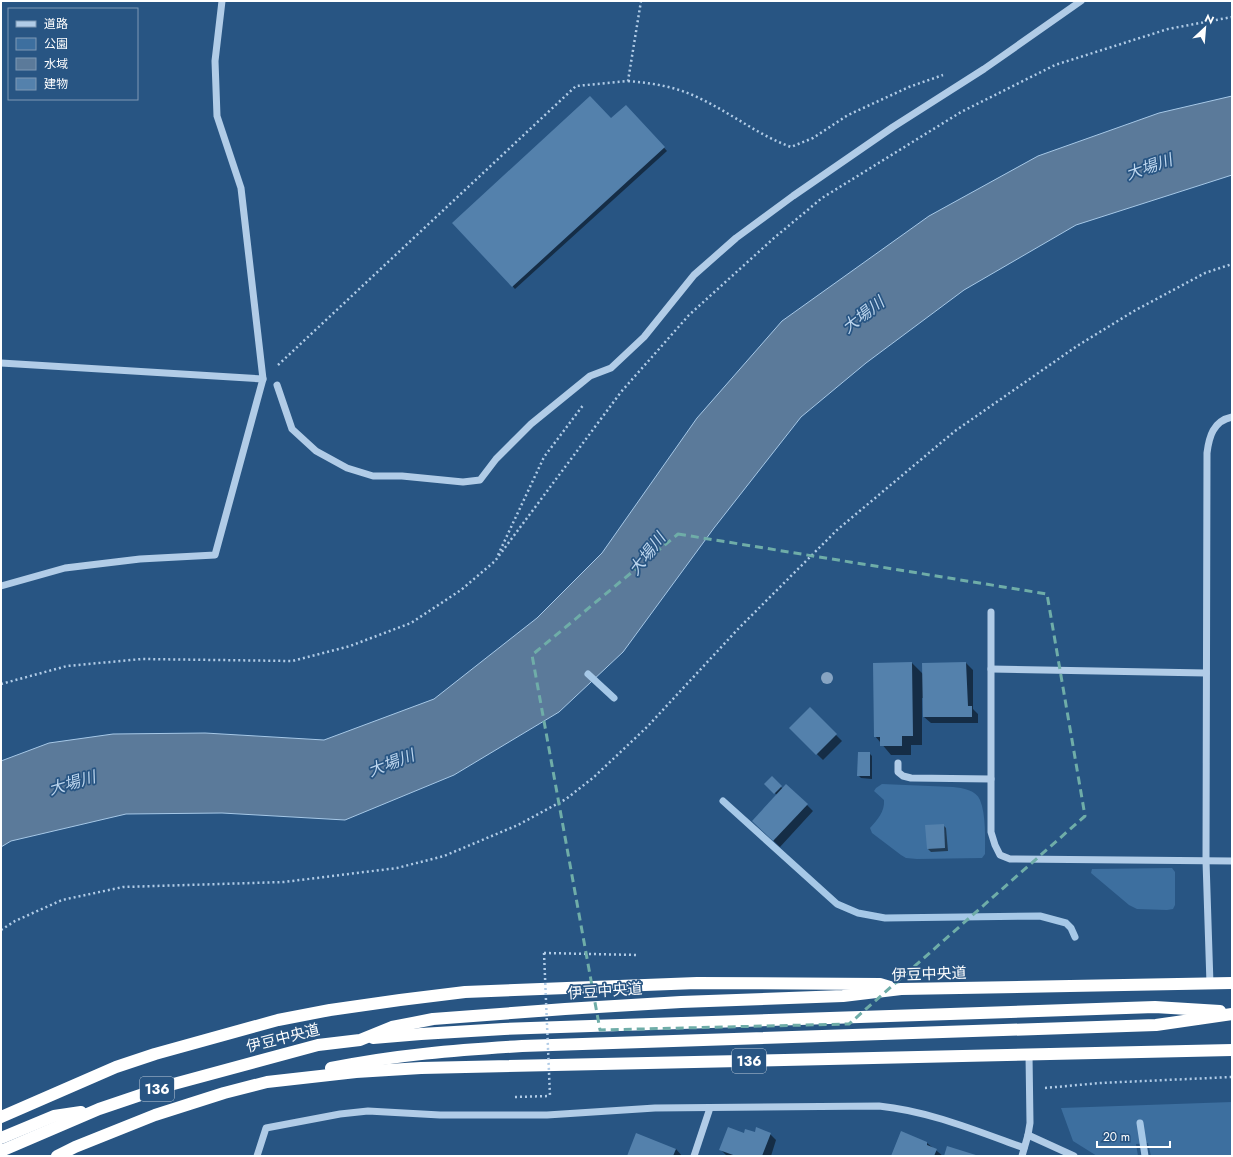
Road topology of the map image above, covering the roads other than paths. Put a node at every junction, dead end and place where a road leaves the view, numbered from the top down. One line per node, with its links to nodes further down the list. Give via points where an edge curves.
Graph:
1 (222, 1): 4 (street, via 215,61 217,116 240,188)
2 (1081, 1): 5 (street, via 818,178 736,238 694,275 644,337 611,368 590,376 531,424 496,459 480,480 463,482 373,476 347,468 316,451 292,429)
3 (1, 363): 4 (street)
4 (263, 379): 7 (street, via 215,555 140,558 65,568)
5 (277, 385)
6 (1232, 417): 10 (street, via 1225,418 1216,425 1209,439 1207,453)
7 (1, 586)
8 (991, 612): 9 (street)
9 (991, 669): 10 (street); 12 (street)
10 (1206, 673): 13 (street)
11 (898, 763): 12 (street, via 898,772 911,778)
12 (991, 779): 13 (street, via 992,832 994,845 1000,856 1010,859)
13 (1206, 861): 14 (street); 15 (street)
14 (1232, 861)
15 (1210, 984): 16 (highway, 伊豆中央道 / 136); 17 (highway, 伊豆中央道 / 136)
16 (1232, 984)
17 (901, 989): 19 (highway, 伊豆中央道 / 136, via 843,996 673,1002 433,1019 392,1027); 25 (highway, via 880,984 697,983 465,992 400,1000 278,1020 155,1054 116,1067)
18 (1232, 1013): 19 (highway, via 1155,1007 504,1029); 22 (highway, via 1156,1025 458,1050 372,1060)
19 (360, 1040): 24 (highway, 伊豆中央道 / 136, via 318,1045 251,1062)
20 (1232, 1050): 21 (highway, 136)
21 (1029, 1055): 22 (highway, 136, via 421,1068); 26 (street)
22 (267, 1082): 30 (highway, 136, via 154,1115)
23 (710, 1108): 28 (street, via 900,1108 951,1122); 31 (street, via 655,1108 547,1115 354,1113 266,1128); 32 (street)
24 (99, 1109): 27 (highway, via 54,1116); 29 (highway, 伊豆中央道 / 136)
25 (1, 1117)
26 (1028, 1136): 28 (street); 34 (street)
27 (1, 1138)
28 (1024, 1148): 33 (street)
29 (1, 1151)
30 (57, 1156)
31 (257, 1156)
32 (694, 1156)
33 (1022, 1156)
34 (1074, 1156)

